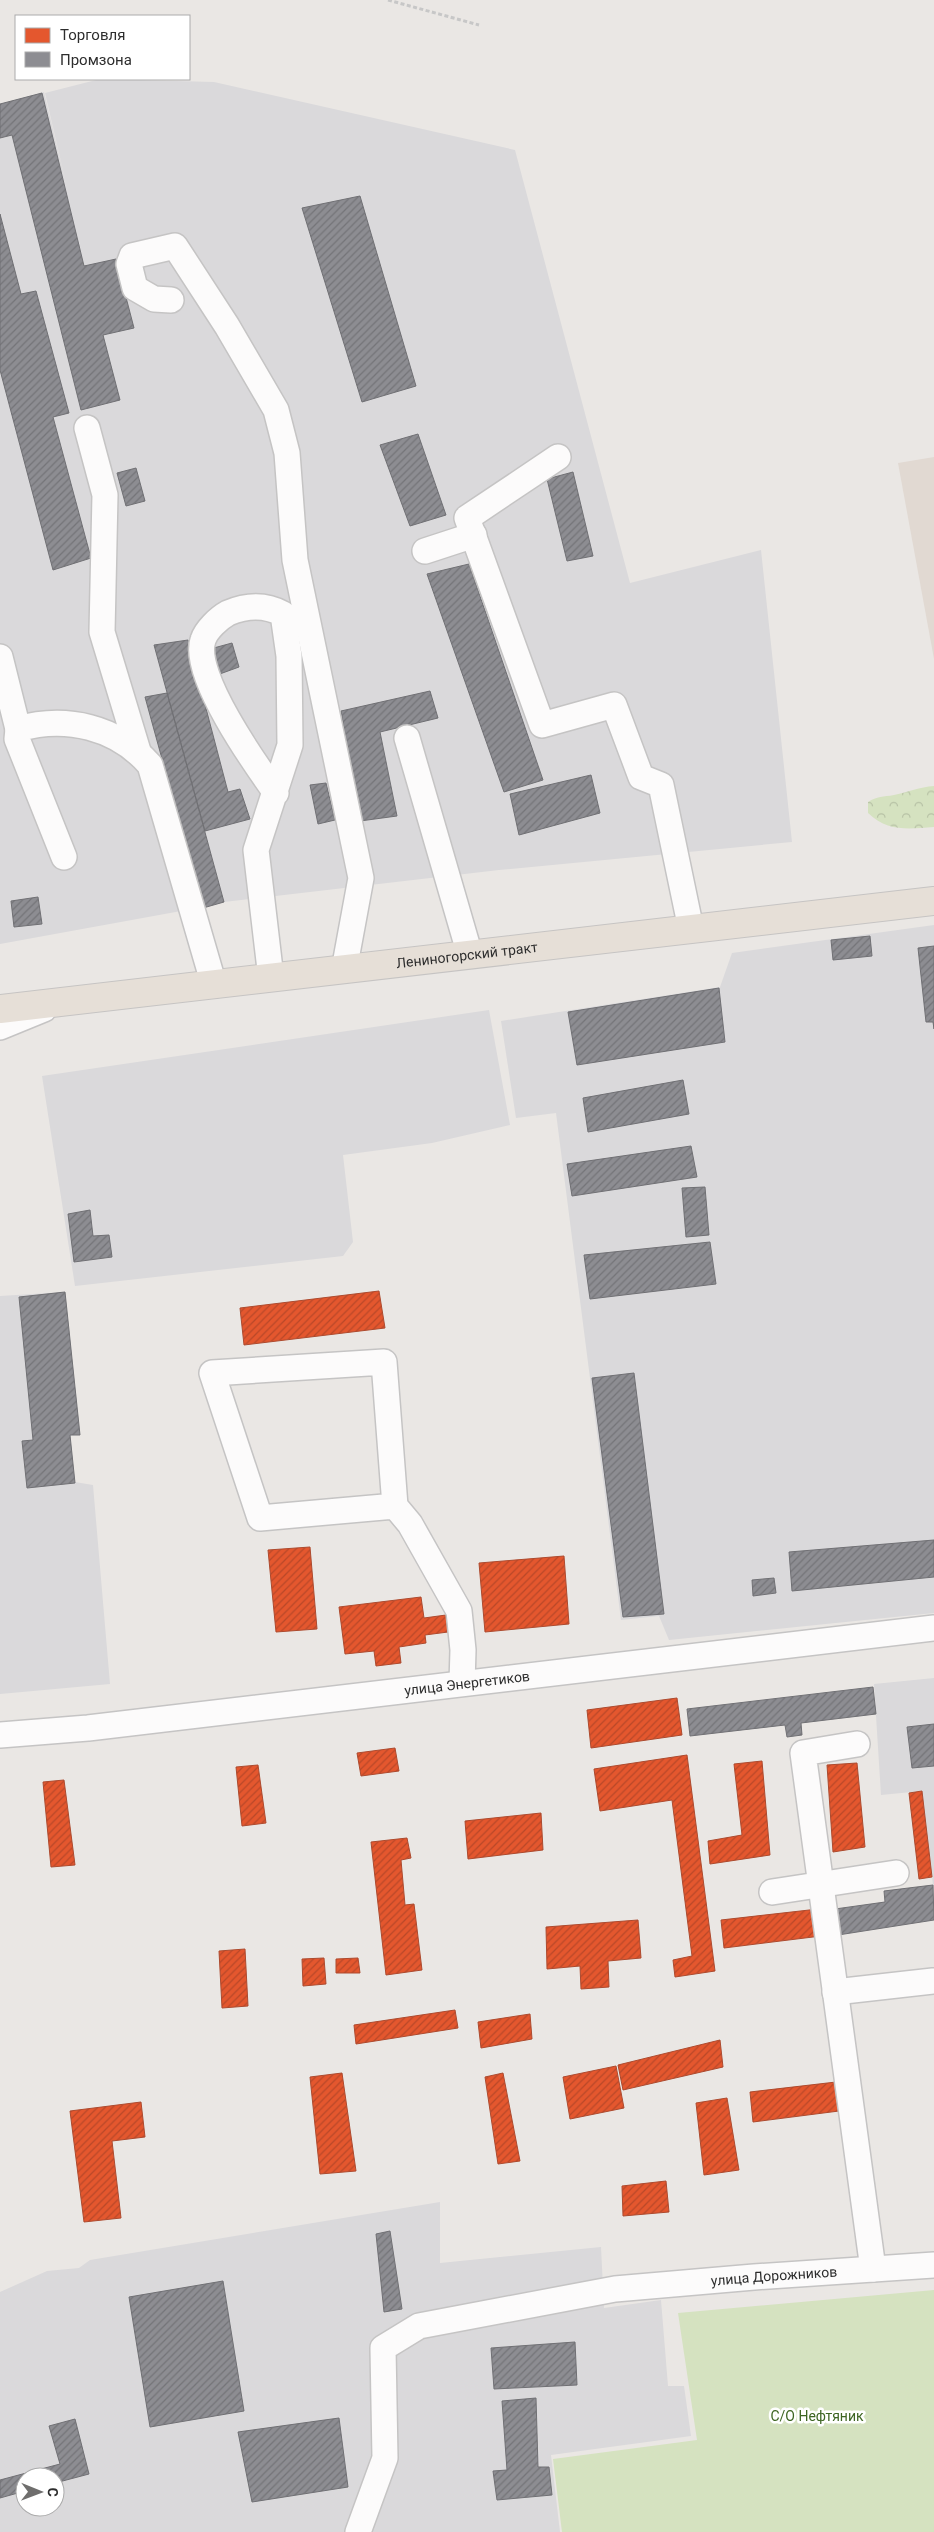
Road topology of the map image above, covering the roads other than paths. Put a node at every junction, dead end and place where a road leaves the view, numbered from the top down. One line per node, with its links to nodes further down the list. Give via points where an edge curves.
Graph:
1 (170, 300): 15 (street, via 154,299 136,288 129,264 132,256 174,246 227,326 276,410 287,453 295,560 361,878)
2 (87, 428): 9 (street, via 105,495 102,632)
3 (558, 458): 4 (street, via 468,518)
4 (474, 535): 5 (street); 13 (street, via 542,725 614,705 641,777 661,785)
5 (425, 551)
6 (0, 657): 7 (street)
7 (18, 729): 9 (street, via 36,724 64,723 106,732); 11 (street, via 17,739)
8 (407, 738): 14 (street)
9 (138, 752): 17 (street, via 150,766)
10 (276, 793): 10 (street, via 290,745 289,656 283,614 272,608 254,606 222,616 202,641 202,657 210,683 239,740); 16 (street, via 256,850)
11 (64, 857)
12 (934, 901): 13 (main road, Лениногорский тракт)
13 (691, 929): 14 (main road, Лениногорский тракт)
14 (470, 955): 15 (main road, Лениногорский тракт)
15 (344, 970): 16 (main road, Лениногорский тракт)
16 (271, 978): 17 (main road, Лениногорский тракт)
17 (214, 985): 18 (main road, Лениногорский тракт)
18 (69, 1002): 19 (main road, Лениногорский тракт); 20 (street, via 42,1009)
19 (0, 1009)
20 (0, 1027)
21 (395, 1506): 21 (street, via 260,1518 212,1373 384,1362); 23 (street, via 410,1524 459,1612)
22 (934, 1628): 23 (street, улица Энергетиков)
23 (462, 1684): 24 (street, улица Энергетиков, via 88,1728)
24 (0, 1735)
25 (857, 1744): 27 (street, via 803,1752)
26 (896, 1873): 27 (street)
27 (821, 1885): 28 (street); 30 (street)
28 (772, 1892)
29 (932, 1981): 30 (street)
30 (835, 1992): 32 (street)
31 (934, 2265): 32 (street, улица Дорожников)
32 (873, 2269): 33 (street, улица Дорожников, via 615,2289 419,2326 383,2348 386,2458)
33 (358, 2532)

